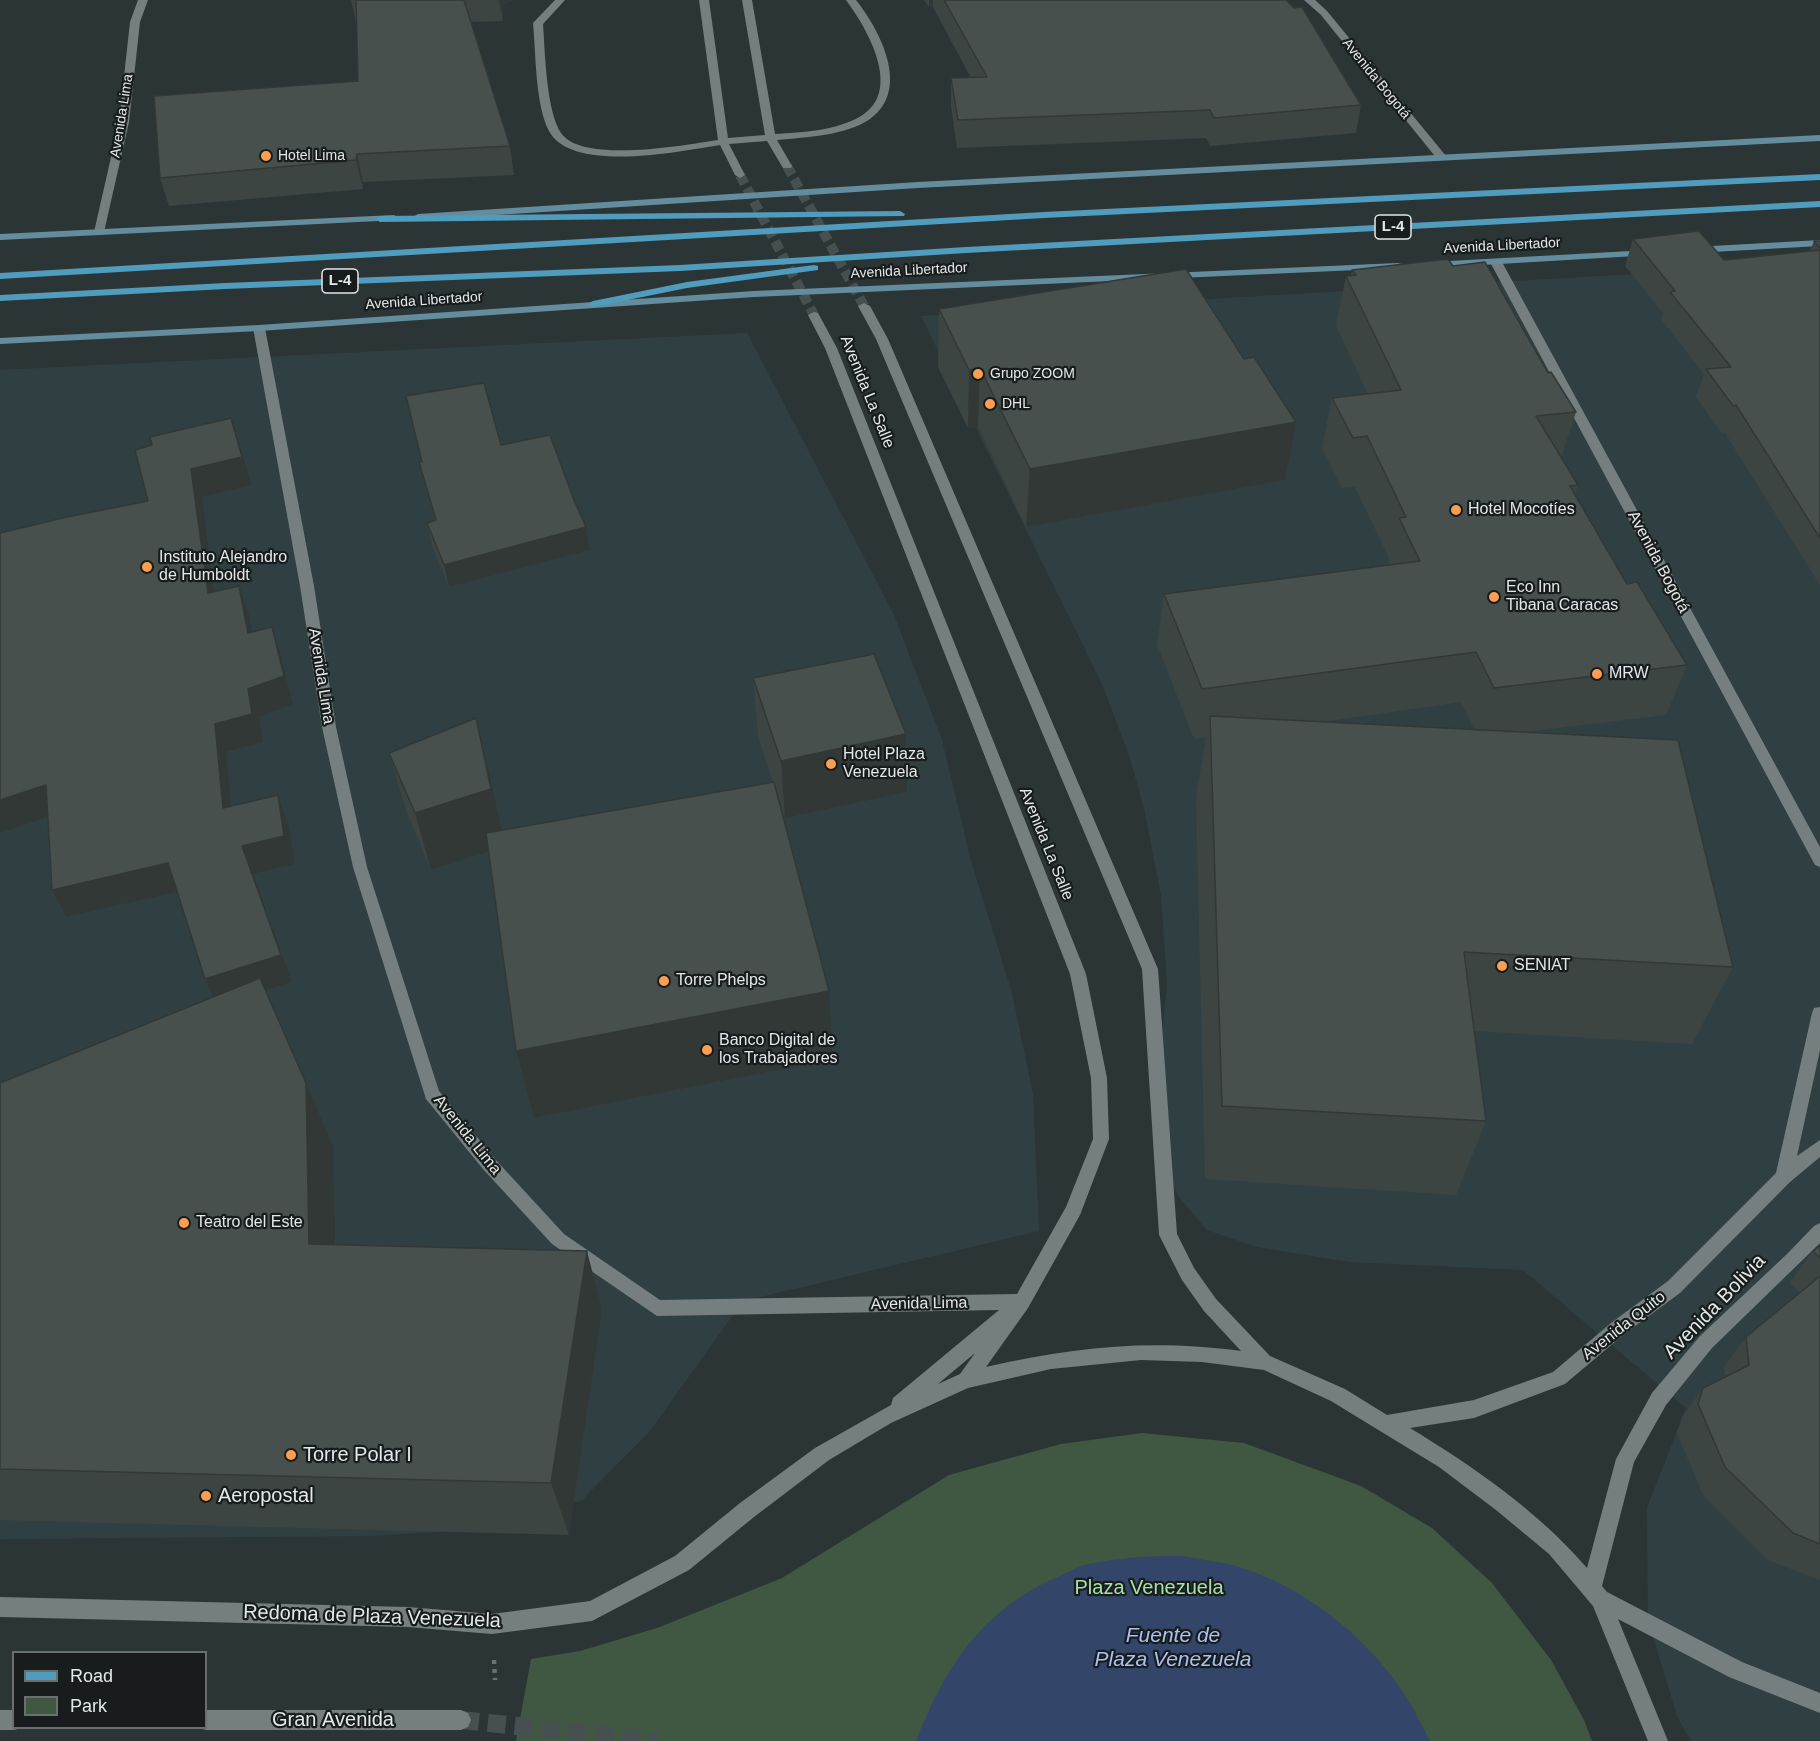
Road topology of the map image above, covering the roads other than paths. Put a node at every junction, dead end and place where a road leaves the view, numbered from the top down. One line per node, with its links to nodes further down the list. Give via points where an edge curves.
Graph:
1 (143, 0): 17 (street, Avenida Lima, via 135,22 124,122)
2 (560, 0): 9 (street, via 538,23 548,118 557,138 579,150 615,154)
3 (704, 0): 9 (street)
4 (747, 0): 7 (street)
5 (851, 0): 7 (street, via 882,48 883,97 869,115 856,123)
6 (1309, 0): 10 (street, Avenida Bogotá, via 1324,13)
7 (771, 137): 9 (street); 11 (street)
8 (1820, 138): 10 (main road, L-4)
9 (723, 142): 12 (street)
10 (1442, 158): 16 (main road, L-4, via 918,185)
11 (786, 166)
12 (740, 175)
13 (1820, 177): 15 (main road, L-4)
14 (1820, 204): 20 (main road, Avenida Libertador / L-4)
15 (1044, 215): 16 (main road, L-4); 24 (main road, L-4)
16 (380, 219): 17 (main road, L-4)
17 (99, 232): 18 (main road, L-4)
18 (0, 237)
19 (1820, 243): 21 (main road)
20 (966, 250): 25 (main road, Avenida Libertador / L-4, via 680,268); 26 (main road, L-4, via 687,285)
21 (1681, 251)
22 (1658, 252): 23 (main road, Avenida Libertador / L-4)
23 (1496, 262): 26 (main road, Avenida Libertador / L-4); 31 (street, Avenida Bogotá)
24 (0, 276)
25 (0, 298)
26 (593, 303): 29 (main road, Avenida Libertador / L-4)
27 (864, 306): 37 (street, Avenida La Salle, via 882,339 1150,969 1168,1236 1210,1305)
28 (814, 315): 36 (street, Avenida La Salle, via 831,348 1078,974 1099,1078 1101,1139 1074,1210)
29 (259, 328): 30 (main road, Avenida Libertador / L-4); 36 (street, Avenida Lima, via 329,727 360,867 432,1094 558,1239 657,1308)
30 (0, 341)
31 (1820, 861)
32 (1820, 1013): 34 (street)
33 (1820, 1147): 34 (street, Avenida Quito)
34 (1784, 1177): 40 (street, Avenida Quito, via 1674,1287 1559,1378 1474,1409)
35 (1820, 1231): 41 (street, Avenida Bolivia, via 1706,1342 1659,1399 1625,1459)
36 (1022, 1302): 38 (street, Avenida La Salle); 39 (street)
37 (1264, 1362): 38 (street, Redoma de Plaza Venezuela, via 1141,1352 1051,1361); 40 (street, Redoma de Plaza Venezuela, via 1338,1395)
38 (966, 1380): 39 (street, Redoma de Plaza Venezuela)
39 (884, 1417): 42 (street, Redoma de Plaza Venezuela, via 822,1454 682,1563 592,1611 492,1624 408,1617)
40 (1383, 1424): 41 (street, Redoma de Plaza Venezuela, via 1446,1461 1503,1503 1556,1547)
41 (1596, 1594): 43 (street, Redoma de Plaza Venezuela, via 1736,1670); 46 (street, Redoma de Plaza Venezuela)
42 (0, 1607)
43 (1820, 1703)
44 (207, 1720): 45 (street, Gran Avenida)
45 (461, 1720)
46 (1658, 1741)

